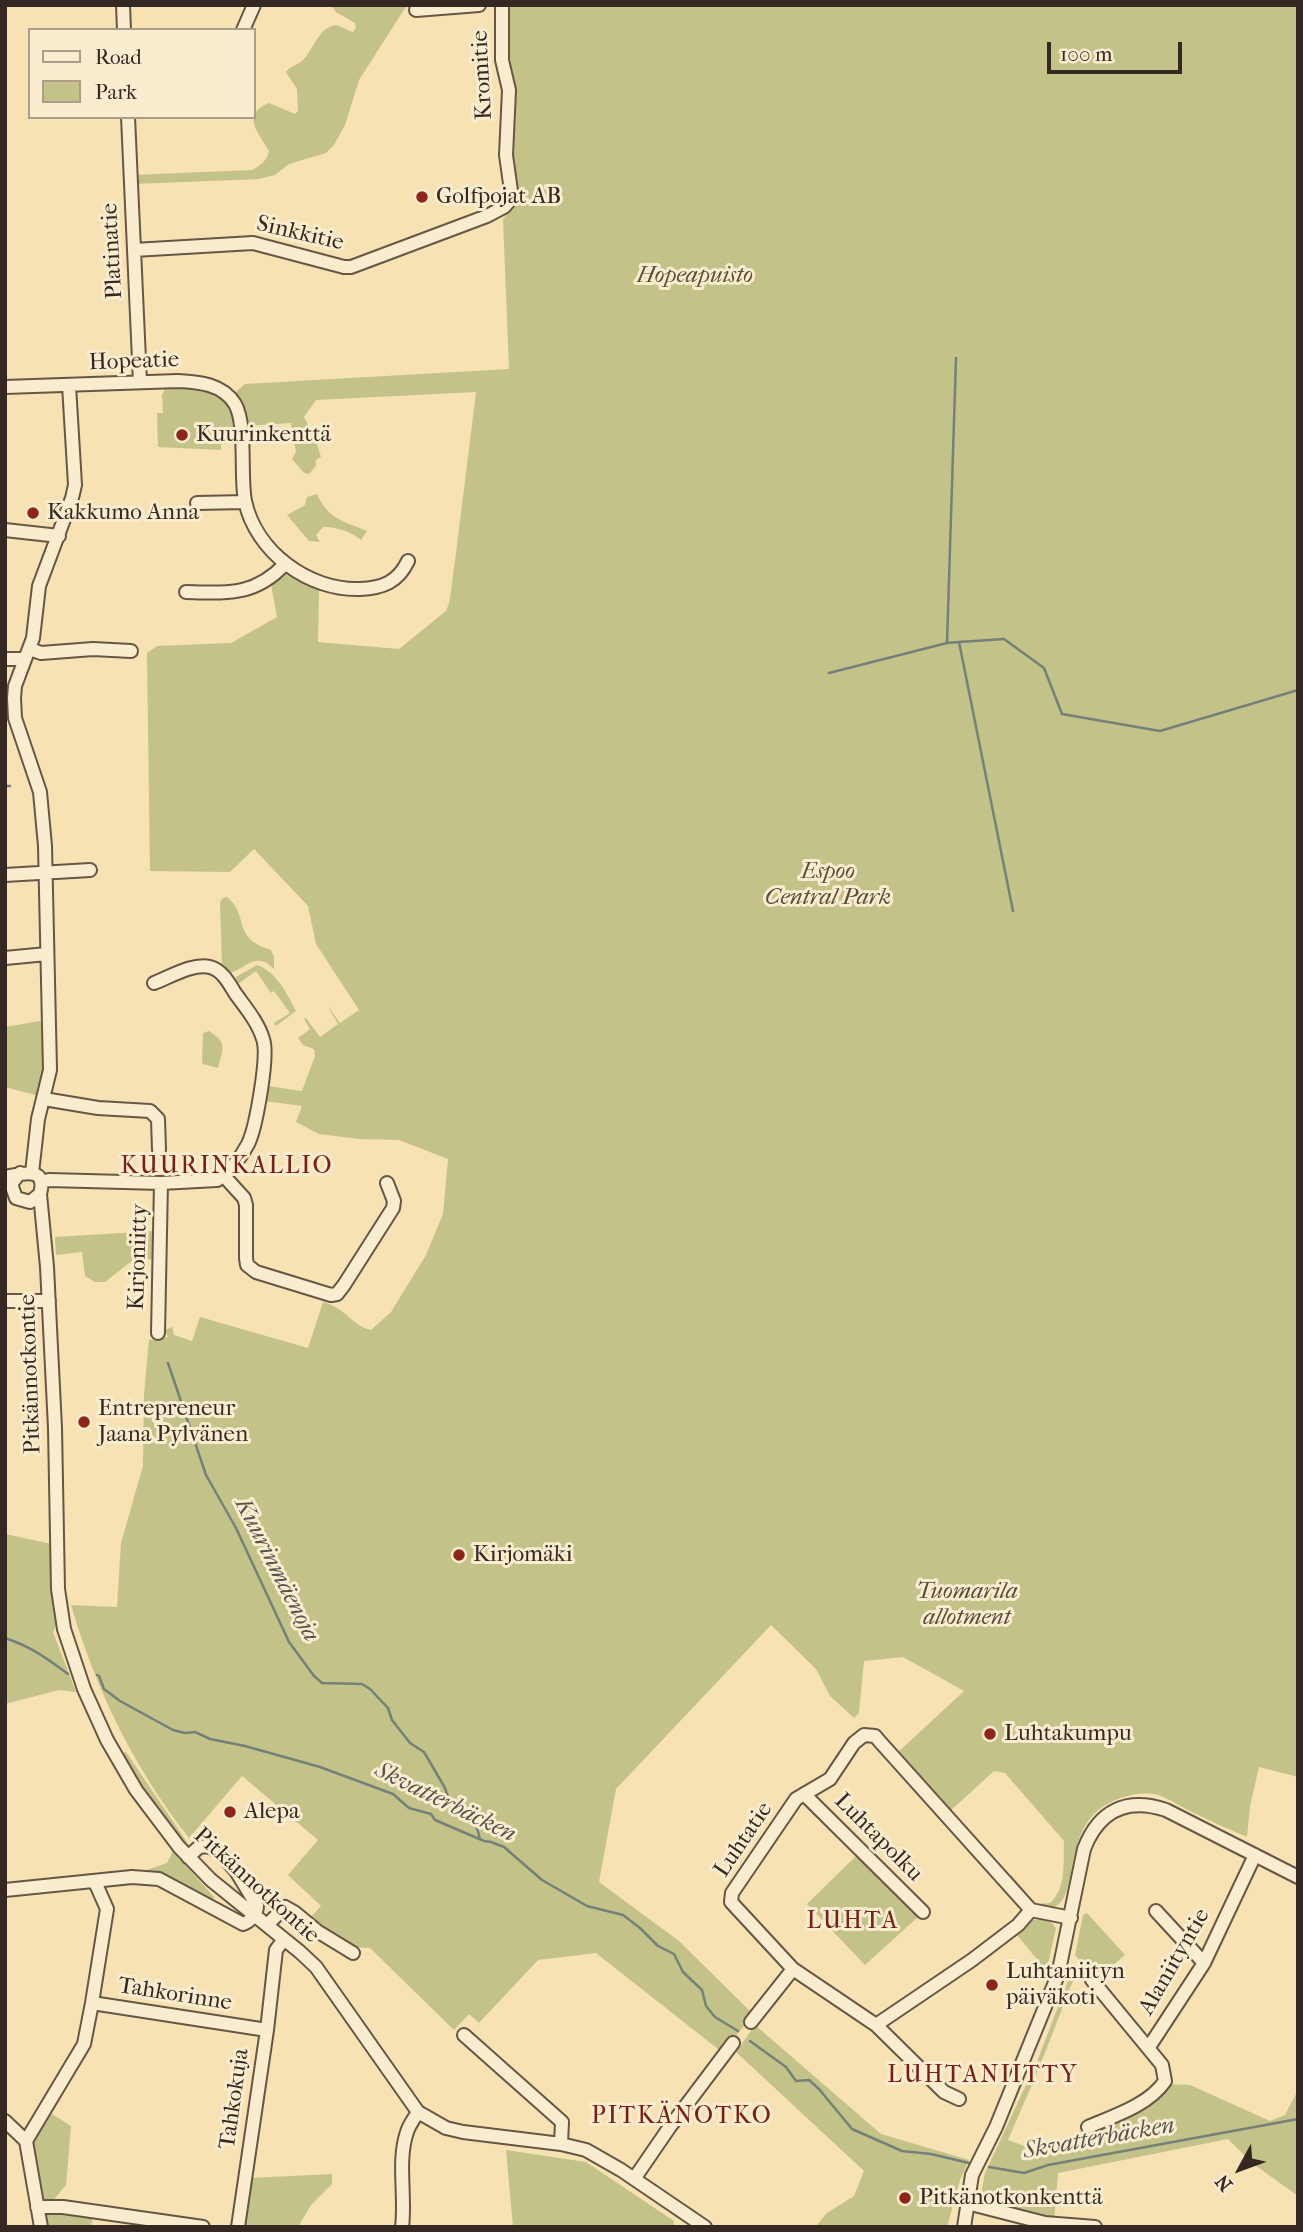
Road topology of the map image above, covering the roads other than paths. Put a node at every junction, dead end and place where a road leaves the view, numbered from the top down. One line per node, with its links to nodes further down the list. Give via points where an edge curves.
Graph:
1 (123, 5): 6 (street)
2 (254, 5): 7 (street)
3 (479, 5): 5 (street)
4 (502, 5): 9 (street, Kromitie, via 502,60 509,90)
5 (416, 10)
6 (124, 28)
7 (244, 28)
8 (128, 119): 10 (street, Platinatie)
9 (509, 184): 10 (street, Sinkkitie, via 512,198 487,216 351,267 253,243)
10 (134, 250): 11 (street, Platinatie)
11 (140, 382): 12 (street, Hopeatie); 14 (street, Hopeatie, via 200,382 227,395 236,406 240,425)
12 (69, 385): 13 (street, Hopeatie); 17 (street, via 75,485)
13 (5, 387)
14 (245, 502): 15 (street); 19 (street, via 264,541)
15 (197, 503)
16 (5, 530): 17 (street)
17 (59, 536): 22 (street, via 39,586)
18 (408, 561): 19 (street, via 387,585 348,589 319,582)
19 (285, 564): 20 (street, via 271,579 242,592)
20 (187, 592)
21 (131, 651): 22 (street)
22 (28, 654): 23 (street); 25 (street, via 15,686 14,710 40,792)
23 (5, 659)
24 (90, 870): 25 (street)
25 (45, 872): 26 (street); 27 (street)
26 (5, 875)
27 (47, 954): 28 (street); 30 (street, via 51,1050)
28 (5, 958)
29 (154, 983): 32 (street, via 199,966 215,969 264,1040 260,1091 248,1143)
30 (44, 1099): 31 (street, via 150,1111 158,1119); 34 (street)
31 (159, 1150)
32 (224, 1176): 35 (street); 36 (street, via 246,1205 247,1265 256,1272 331,1295 344,1286 389,1217 394,1200)
33 (5, 1177): 34 (street)
34 (33, 1181): 35 (street); 37 (street, via 13,1179); 38 (street, via 35,1200); 39 (street, Pitkännotkontie)
35 (161, 1183): 42 (street, Kirjoniitty)
36 (387, 1183)
37 (8, 1189): 38 (street)
38 (27, 1202): 39 (street, Pitkännotkontie)
39 (46, 1243): 41 (street, Pitkännotkontie)
40 (5, 1301): 41 (street)
41 (49, 1301): 45 (street, Pitkännotkontie, via 58,1589 64,1629 107,1740 136,1790)
42 (158, 1333)
43 (804, 1794): 49 (street, Luhtatie, via 830,1779 864,1735 875,1736); 51 (street, Luhtapolku); 58 (street, Luhtatie, via 796,1799 732,1893 731,1902)
44 (1255, 1855): 46 (street); 53 (street, via 1152,1805 1110,1813 1098,1822 1084,1849); 57 (street, Alaniityntie)
45 (188, 1857): 52 (street, Pitkännotkontie); 52 (street, via 204,1845 221,1854 257,1906)
46 (1298, 1877)
47 (95, 1882): 48 (street); 52 (street, via 159,1879 243,1924); 60 (street, via 107,1909)
48 (5, 1890)
49 (1031, 1910): 53 (street); 62 (street, via 972,1960)
50 (1156, 1911): 57 (street)
51 (923, 1912)
52 (254, 1915): 54 (street, Pitkännotkontie)
53 (1071, 1917): 74 (street, via 1058,1975 972,2175)
54 (267, 1925): 55 (street, Pitkännotkontie); 56 (street, via 285,1907)
55 (284, 1939): 63 (street, Tahkokuja, via 276,1950); 68 (street, Pitkännotkontie, via 327,1982)
56 (353, 1953)
57 (1204, 1963): 66 (street, Alaniityntie)
58 (793, 1969): 61 (street); 62 (street, Luhtatie)
59 (1092, 1980): 66 (street, Alaniityntie)
60 (92, 2003): 63 (street, Tahkorinne); 71 (street, Tahkorinne, via 84,2043)
61 (751, 2022)
62 (876, 2025): 67 (street, Luhtatie, via 944,2092)
63 (267, 2030): 79 (street, Tahkokuja)
64 (464, 2035): 72 (street, via 562,2122)
65 (733, 2043): 73 (street)
66 (1149, 2047): 70 (street, via 1162,2065 1165,2081 1161,2087 1141,2102)
67 (959, 2099)
68 (418, 2112): 72 (street, Pitkännotkontie, via 463,2132); 80 (street, via 403,2145)
69 (5, 2121): 71 (street)
70 (1088, 2127)
71 (26, 2141): 75 (street)
72 (561, 2144): 73 (street, Pitkännotkontie, via 586,2150)
73 (634, 2179): 81 (street, Pitkännotkontie)
74 (967, 2203): 76 (street); 82 (street, via 958,2213); 83 (street)
75 (37, 2207): 77 (street); 78 (street)
76 (1049, 2225): 84 (street)
77 (41, 2227)
78 (203, 2227)
79 (238, 2227)
80 (402, 2227)
81 (705, 2227)
82 (956, 2227)
83 (964, 2227)
84 (1095, 2227)

